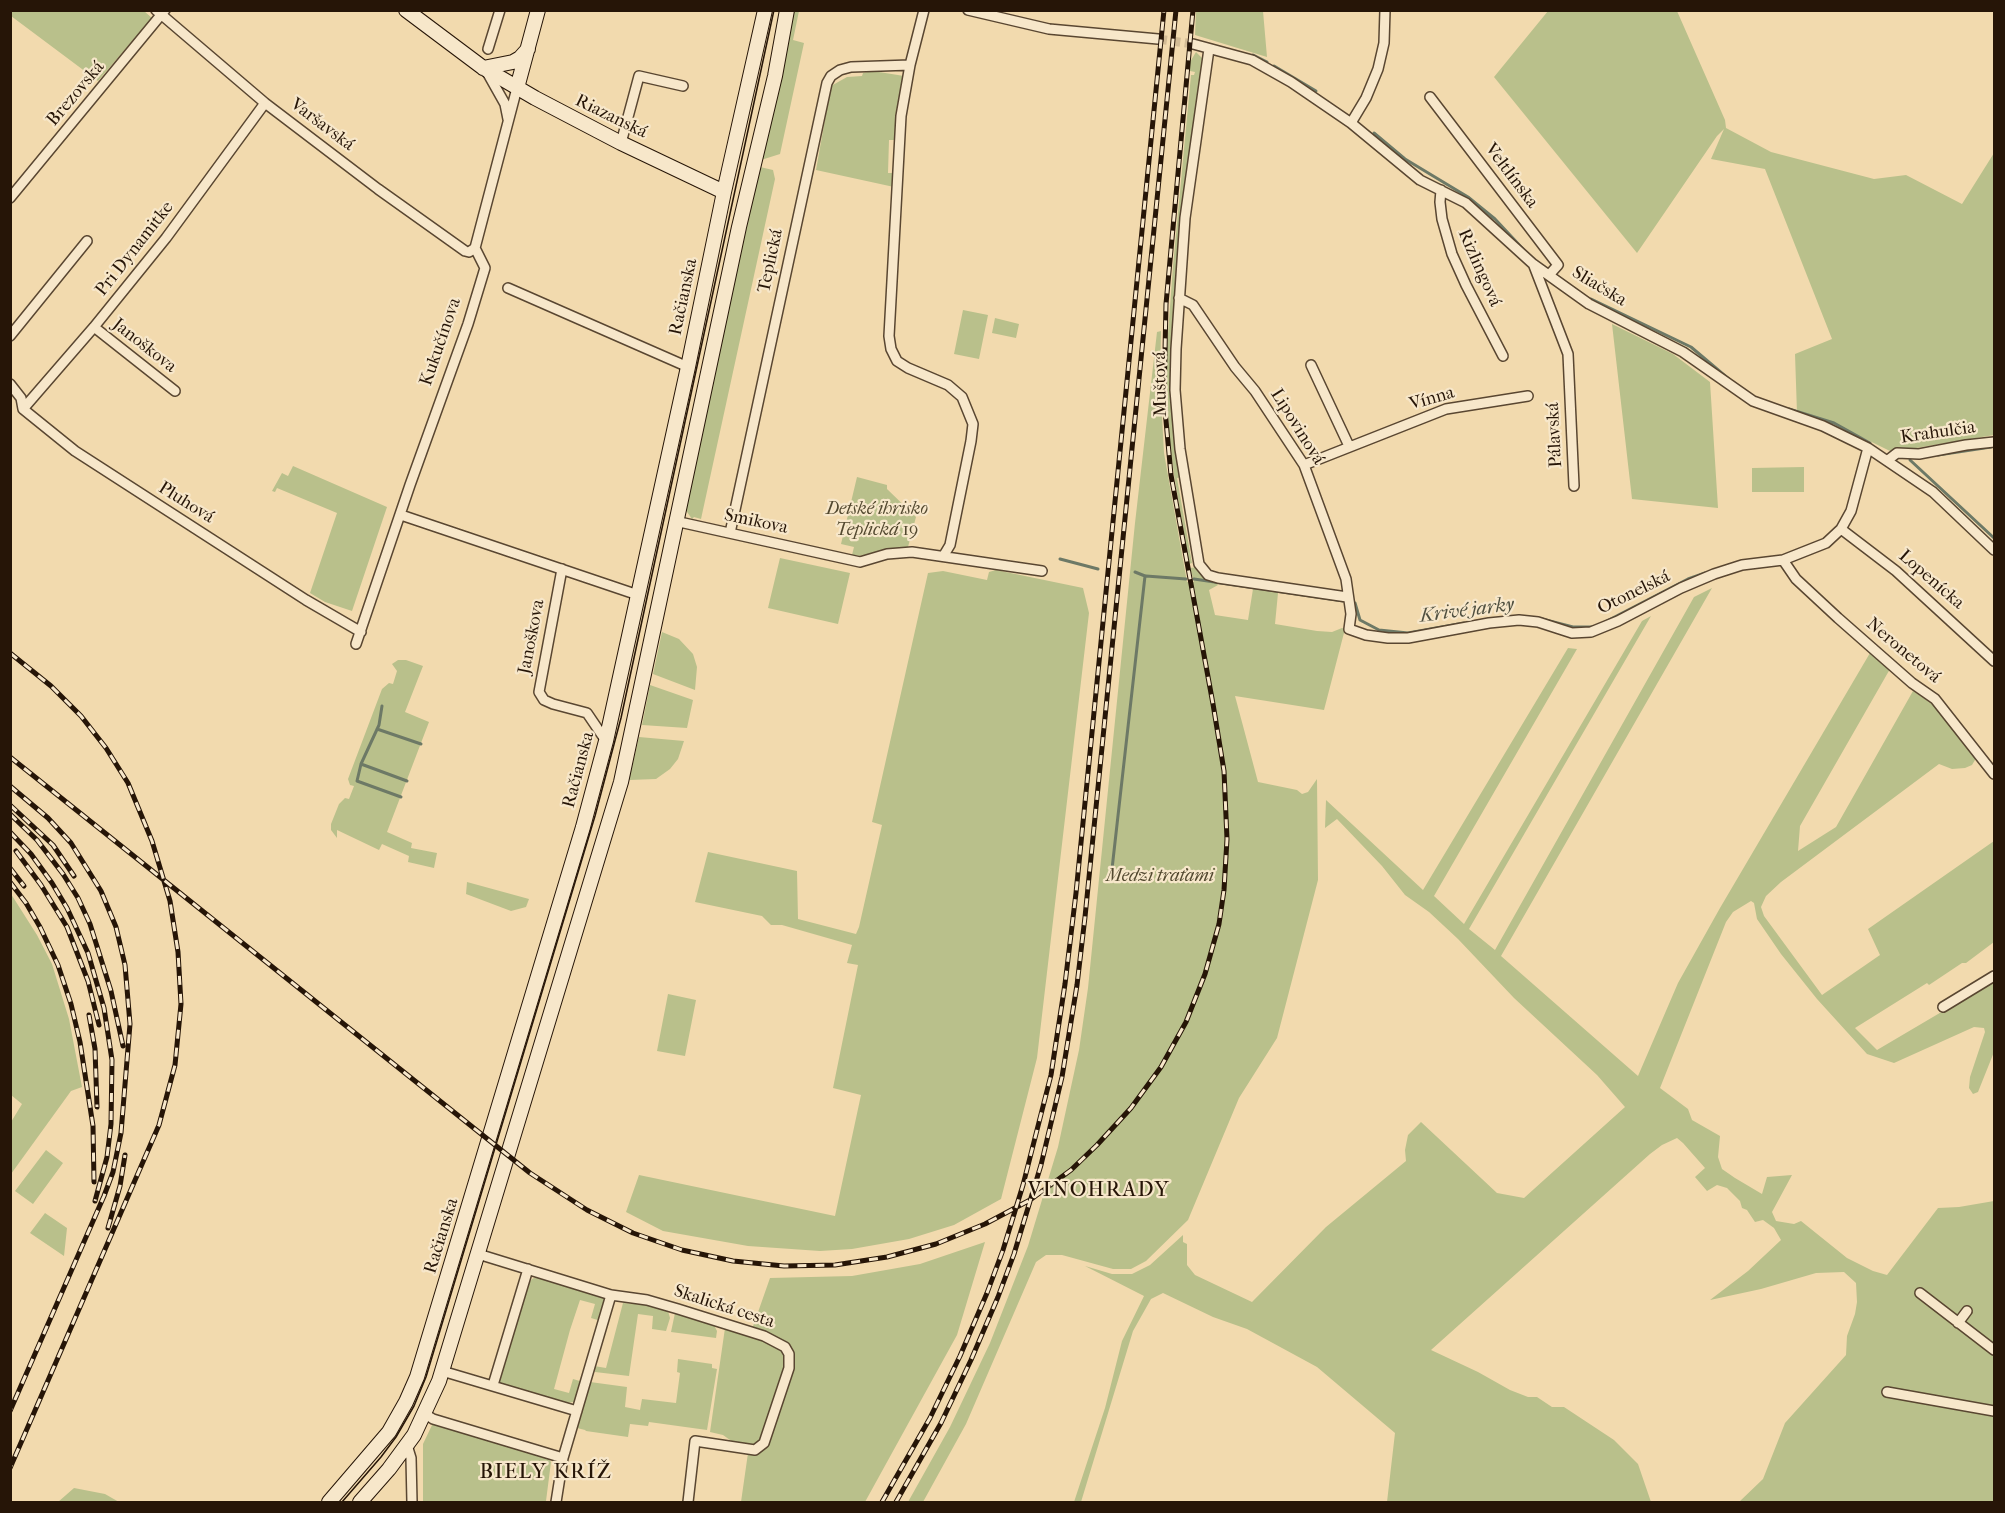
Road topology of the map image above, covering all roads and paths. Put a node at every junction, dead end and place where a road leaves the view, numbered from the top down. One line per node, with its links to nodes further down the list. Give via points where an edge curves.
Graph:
1 (406, 10): 16 (main road, Riazanská)
2 (500, 10): 12 (street)
3 (538, 10): 14 (main road)
4 (765, 10): 25 (main road, Račianska)
5 (787, 10): 49 (main road)
6 (924, 10): 15 (street)
7 (968, 10): 10 (street, via 1049,29)
8 (1385, 10): 21 (street, via 1378,69)
9 (161, 12): 20 (street, Varšavská); 26 (street, Brezovská)
10 (1158, 39)
11 (1193, 45): 13 (street, Sliačska)
12 (488, 49)
13 (1209, 49): 21 (street, Sliačska, via 1252,60); 32 (street, Muštová, via 1185,218)
14 (528, 50): 16 (main road, via 513,62); 18 (main road)
15 (910, 65): 51 (street, Teplická, via 851,67 840,70 827,83); 53 (street, via 901,117 889,336 897,362 948,385 962,397 973,424 950,545)
16 (484, 68): 18 (main road, Riazanská); 22 (street, Riazanská, via 505,104)
17 (683, 86): 23 (street, via 639,76)
18 (517, 88): 22 (street); 23 (main road, Riazanská)
19 (1430, 96): 30 (street, Veltlínska, via 1558,265)
20 (265, 103): 28 (street, Varšavská, via 465,251); 33 (street, Pri Dynamitke, via 166,238)
21 (1351, 123): 24 (street, Sliačska, via 1411,173)
22 (508, 124): 28 (street)
23 (621, 143): 25 (main road, Riazanská)
24 (1441, 190): 29 (street, Sliačska, via 1466,203); 35 (street, Rizlingová, via 1442,219 1452,254)
25 (724, 192): 37 (main road, Račianska)
26 (10, 198)
27 (87, 241): 34 (street)
28 (475, 248): 48 (street, Kukučínova, via 485,268)
29 (1533, 264): 30 (street, Sliačska); 47 (street, Pálavská, via 1568,354)
30 (1549, 275): 44 (street, Sliačska, via 1589,304 1683,352 1753,401 1823,426)
31 (508, 288): 37 (street)
32 (1179, 298): 46 (street, Lipovinová, via 1193,305); 58 (street, Muštová, via 1177,413 1199,564 1208,575 1218,578)
33 (94, 327): 39 (street, Janoškova); 41 (street, Pri Dynamitke)
34 (10, 336)
35 (1503, 356)
36 (1311, 365): 43 (street)
37 (688, 367): 57 (main road, Račianska)
38 (10, 384): 41 (street, Pluhová, via 21,398)
39 (175, 391)
40 (1528, 396): 43 (street, Vínna, via 1446,409)
41 (23, 409): 60 (street, Pluhová, via 115,478)
42 (1995, 442): 45 (street, Krahulčia, via 1919,454 1897,453)
43 (1349, 446): 46 (street, Vínna)
44 (1868, 448): 45 (street, Sliačska); 50 (street, Otonelská, via 1851,511)
45 (1888, 460): 52 (street, Sliačska, via 1933,492)
46 (1304, 465): 58 (street, Lipovinová, via 1337,550)
47 (1574, 486)
48 (401, 515): 55 (street); 60 (street, Kukučínova)
49 (675, 521): 51 (street, Smikova); 67 (main road, via 621,782)
50 (1841, 530): 54 (street, Otonelská, via 1819,547); 62 (street, Lopenícka, via 1896,571)
51 (730, 533): 53 (street, Smikova, via 860,562 887,554)
52 (1995, 550)
53 (944, 555): 56 (street, Smikova)
54 (1783, 560): 59 (street, Otonelská, via 1742,565 1714,574 1592,632 1572,633 1519,620 1408,638 1388,638); 64 (street, Neronetová, via 1796,579 1838,618 1935,699)
55 (562, 569): 57 (street); 63 (street, Janoškova, via 539,692 553,704 587,713)
56 (1042, 571)
57 (638, 595): 63 (main road, Račianska)
58 (1347, 597): 59 (street, Lipovinová)
59 (1349, 628)
60 (361, 632): 61 (street, Kukučínova)
61 (356, 644)
62 (1995, 661)
63 (606, 741): 82 (main road, Račianska, via 417,1377 389,1432)
64 (1995, 774)
65 (1995, 976): 66 (street)
66 (1942, 1007)
67 (478, 1254): 68 (street, Skalická cesta); 74 (main road)
68 (528, 1269): 70 (street, Skalická cesta); 75 (street)
69 (1920, 1293): 72 (street)
70 (611, 1295): 78 (street); 86 (street, Skalická cesta, via 647,1300 764,1336 785,1347 789,1354 789,1368 764,1443 755,1450 695,1441)
71 (1967, 1311): 72 (street)
72 (1958, 1323): 73 (street)
73 (1995, 1350)
74 (442, 1371): 75 (street); 79 (main road)
75 (493, 1385): 78 (street)
76 (1887, 1392): 77 (street)
77 (1995, 1411)
78 (577, 1412): 81 (street)
79 (425, 1414): 80 (main road); 81 (street)
80 (407, 1445): 83 (main road); 84 (street)
81 (563, 1458): 85 (street)
82 (329, 1503)
83 (360, 1503)
84 (412, 1503)
85 (556, 1503)
86 (688, 1503)

